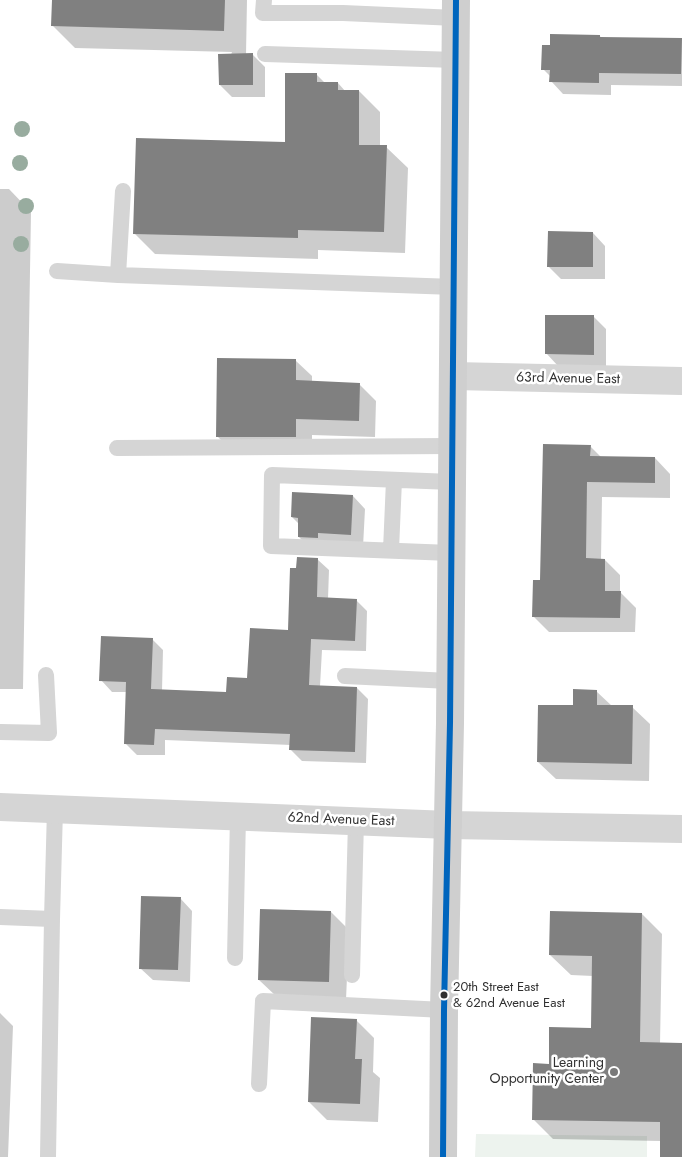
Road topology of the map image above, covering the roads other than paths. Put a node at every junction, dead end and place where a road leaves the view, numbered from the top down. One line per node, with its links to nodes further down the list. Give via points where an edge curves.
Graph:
1 (264, 0): 2 (lane, via 263,13)
2 (343, 7): 3 (lane)
3 (456, 9): 5 (main road)
4 (265, 54): 5 (lane)
5 (456, 60): 9 (main road)
6 (123, 190): 8 (lane)
7 (57, 271): 8 (lane)
8 (118, 275): 9 (lane)
9 (454, 287): 10 (main road)
10 (453, 376): 11 (street, 63rd Avenue East); 12 (main road)
11 (682, 381)
12 (452, 446): 13 (lane); 15 (main road)
13 (117, 448)
14 (394, 480): 15 (lane); 16 (lane); 16 (lane, via 272,474 271,546)
15 (452, 482): 17 (main road)
16 (390, 550): 17 (lane)
17 (451, 553): 20 (main road)
18 (46, 675): 21 (lane, via 49,733)
19 (345, 676): 20 (lane)
20 (450, 680): 26 (main road)
21 (0, 732)
22 (0, 807): 23 (street, 62nd Avenue East)
23 (55, 809): 24 (street, 62nd Avenue East); 29 (lane)
24 (238, 816): 25 (street, 62nd Avenue East); 30 (lane)
25 (356, 821): 26 (street, 62nd Avenue East); 31 (lane)
26 (449, 825): 27 (street, 62nd Avenue East); 32 (main road)
27 (682, 829)
28 (0, 917): 29 (lane)
29 (52, 919): 34 (lane)
30 (235, 958)
31 (352, 975)
32 (444, 1010): 33 (lane, via 263,1001); 35 (main road)
33 (259, 1084)
34 (48, 1157)
35 (443, 1157)

